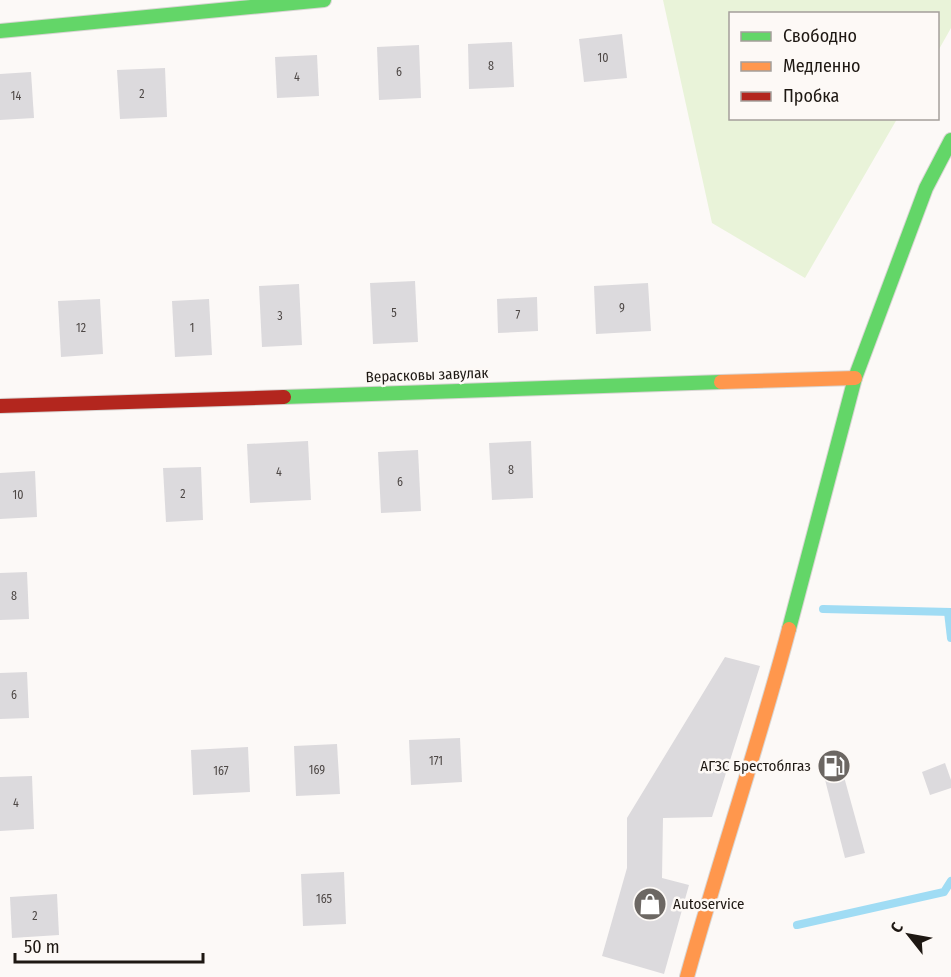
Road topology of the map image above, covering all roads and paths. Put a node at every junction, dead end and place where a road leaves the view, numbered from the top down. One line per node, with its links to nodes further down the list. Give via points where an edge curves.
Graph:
1 (324, 0): 2 (street)
2 (0, 31)
3 (951, 140): 4 (street, via 926,188)
4 (855, 378): 5 (street, Верасковы завулак); 6 (street, via 770,700)
5 (0, 406)
6 (687, 977)

